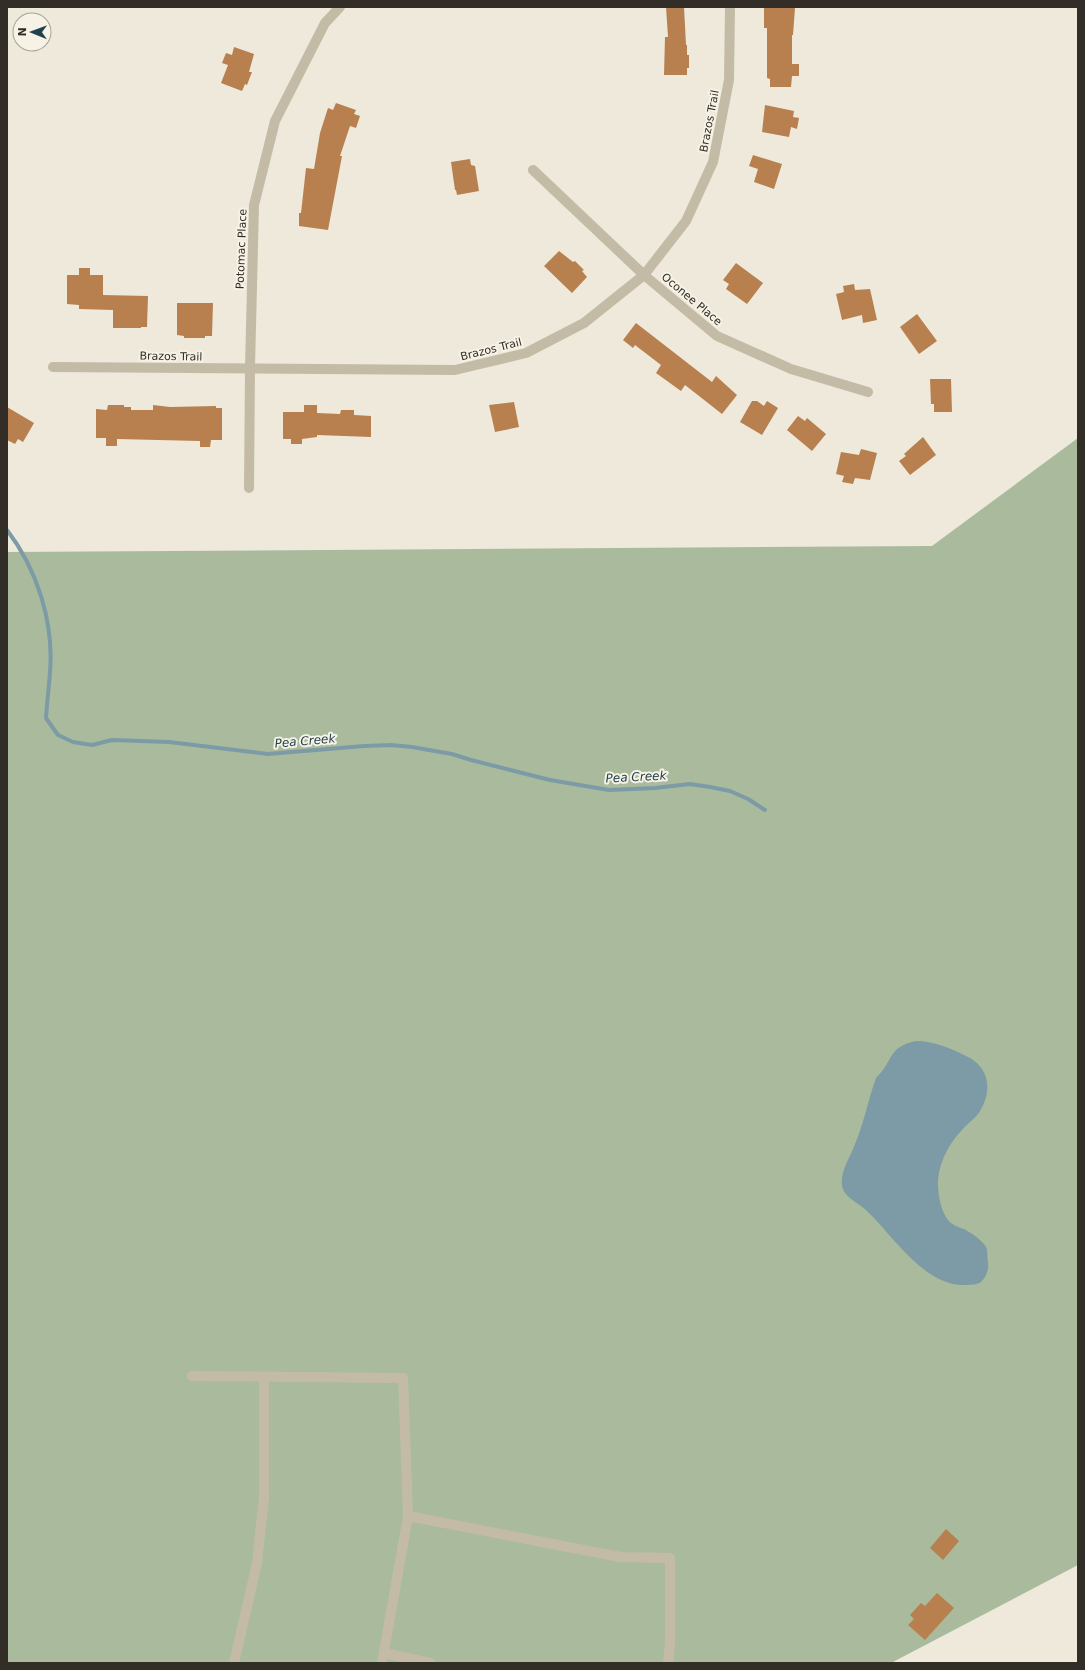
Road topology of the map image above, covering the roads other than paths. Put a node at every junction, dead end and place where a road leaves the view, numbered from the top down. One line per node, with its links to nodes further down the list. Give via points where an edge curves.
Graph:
1 (340, 7): 6 (street, Potomac Place, via 325,23 276,121 254,205)
2 (730, 7): 4 (street, Brazos Trail, via 729,80 713,162 686,221)
3 (533, 170): 4 (street, Oconee Place)
4 (644, 275): 6 (street, Brazos Trail, via 584,323 526,354 455,370); 7 (street, Oconee Place, via 717,336 790,369)
5 (53, 367): 6 (street, Brazos Trail)
6 (250, 368): 8 (street, Potomac Place)
7 (868, 392)
8 (250, 488)
9 (192, 1376): 10 (street)
10 (264, 1378): 11 (street, via 402,1378); 13 (street, via 263,1505 257,1563)
11 (408, 1516): 12 (street); 15 (street, via 620,1557 670,1558)
12 (383, 1658): 14 (street)
13 (234, 1663)
14 (430, 1663)
15 (668, 1663)

